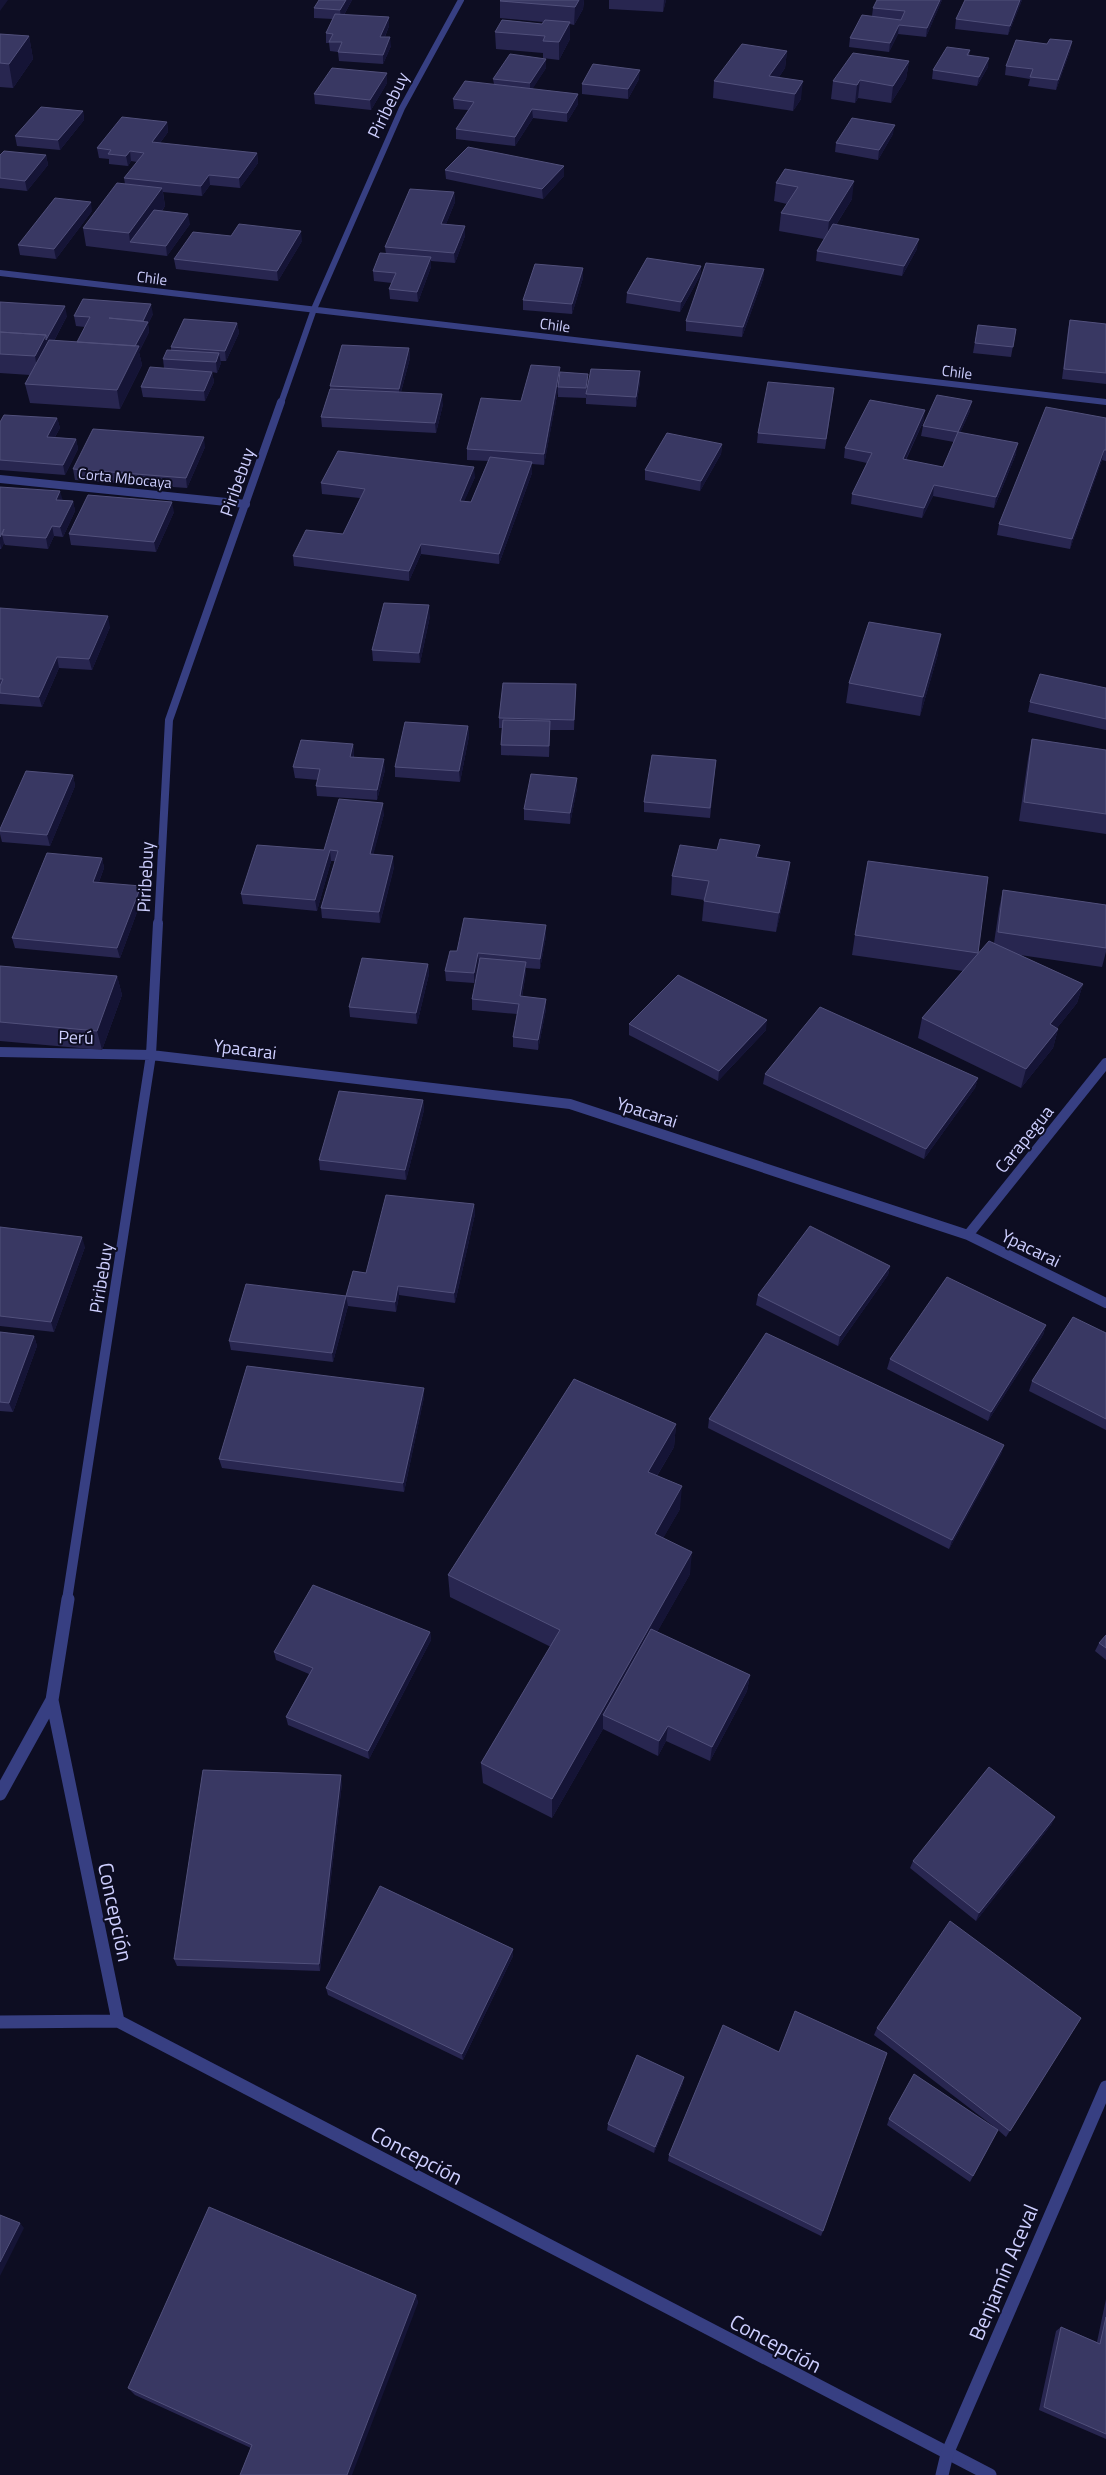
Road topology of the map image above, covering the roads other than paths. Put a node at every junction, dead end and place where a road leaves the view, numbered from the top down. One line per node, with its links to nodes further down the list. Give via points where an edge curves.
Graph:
1 (461, 0): 3 (street, Piribebuy, via 402,108)
2 (0, 273): 3 (street, Chile)
3 (314, 309): 4 (street, Chile); 6 (street, Piribebuy)
4 (1106, 402)
5 (0, 479): 6 (street, Corta Mbocaya)
6 (246, 504): 8 (street, Piribebuy, via 169,720)
7 (0, 1052): 8 (street, Perú)
8 (151, 1055): 10 (street, Ypacarai, via 570,1104); 12 (street, Piribebuy)
9 (1106, 1063): 10 (street, Carapegua)
10 (968, 1235): 11 (street, Ypacarai)
11 (1106, 1303)
12 (52, 1700): 13 (street, Piribebuy); 14 (street, Concepción)
13 (0, 1794)
14 (118, 2021): 15 (street); 17 (street, Concepción)
15 (0, 2022)
16 (1106, 2087): 17 (street, Benjamín Aceval)
17 (947, 2454): 18 (street, Benjamín Aceval); 19 (street, Concepción)
18 (942, 2475)
19 (990, 2475)

